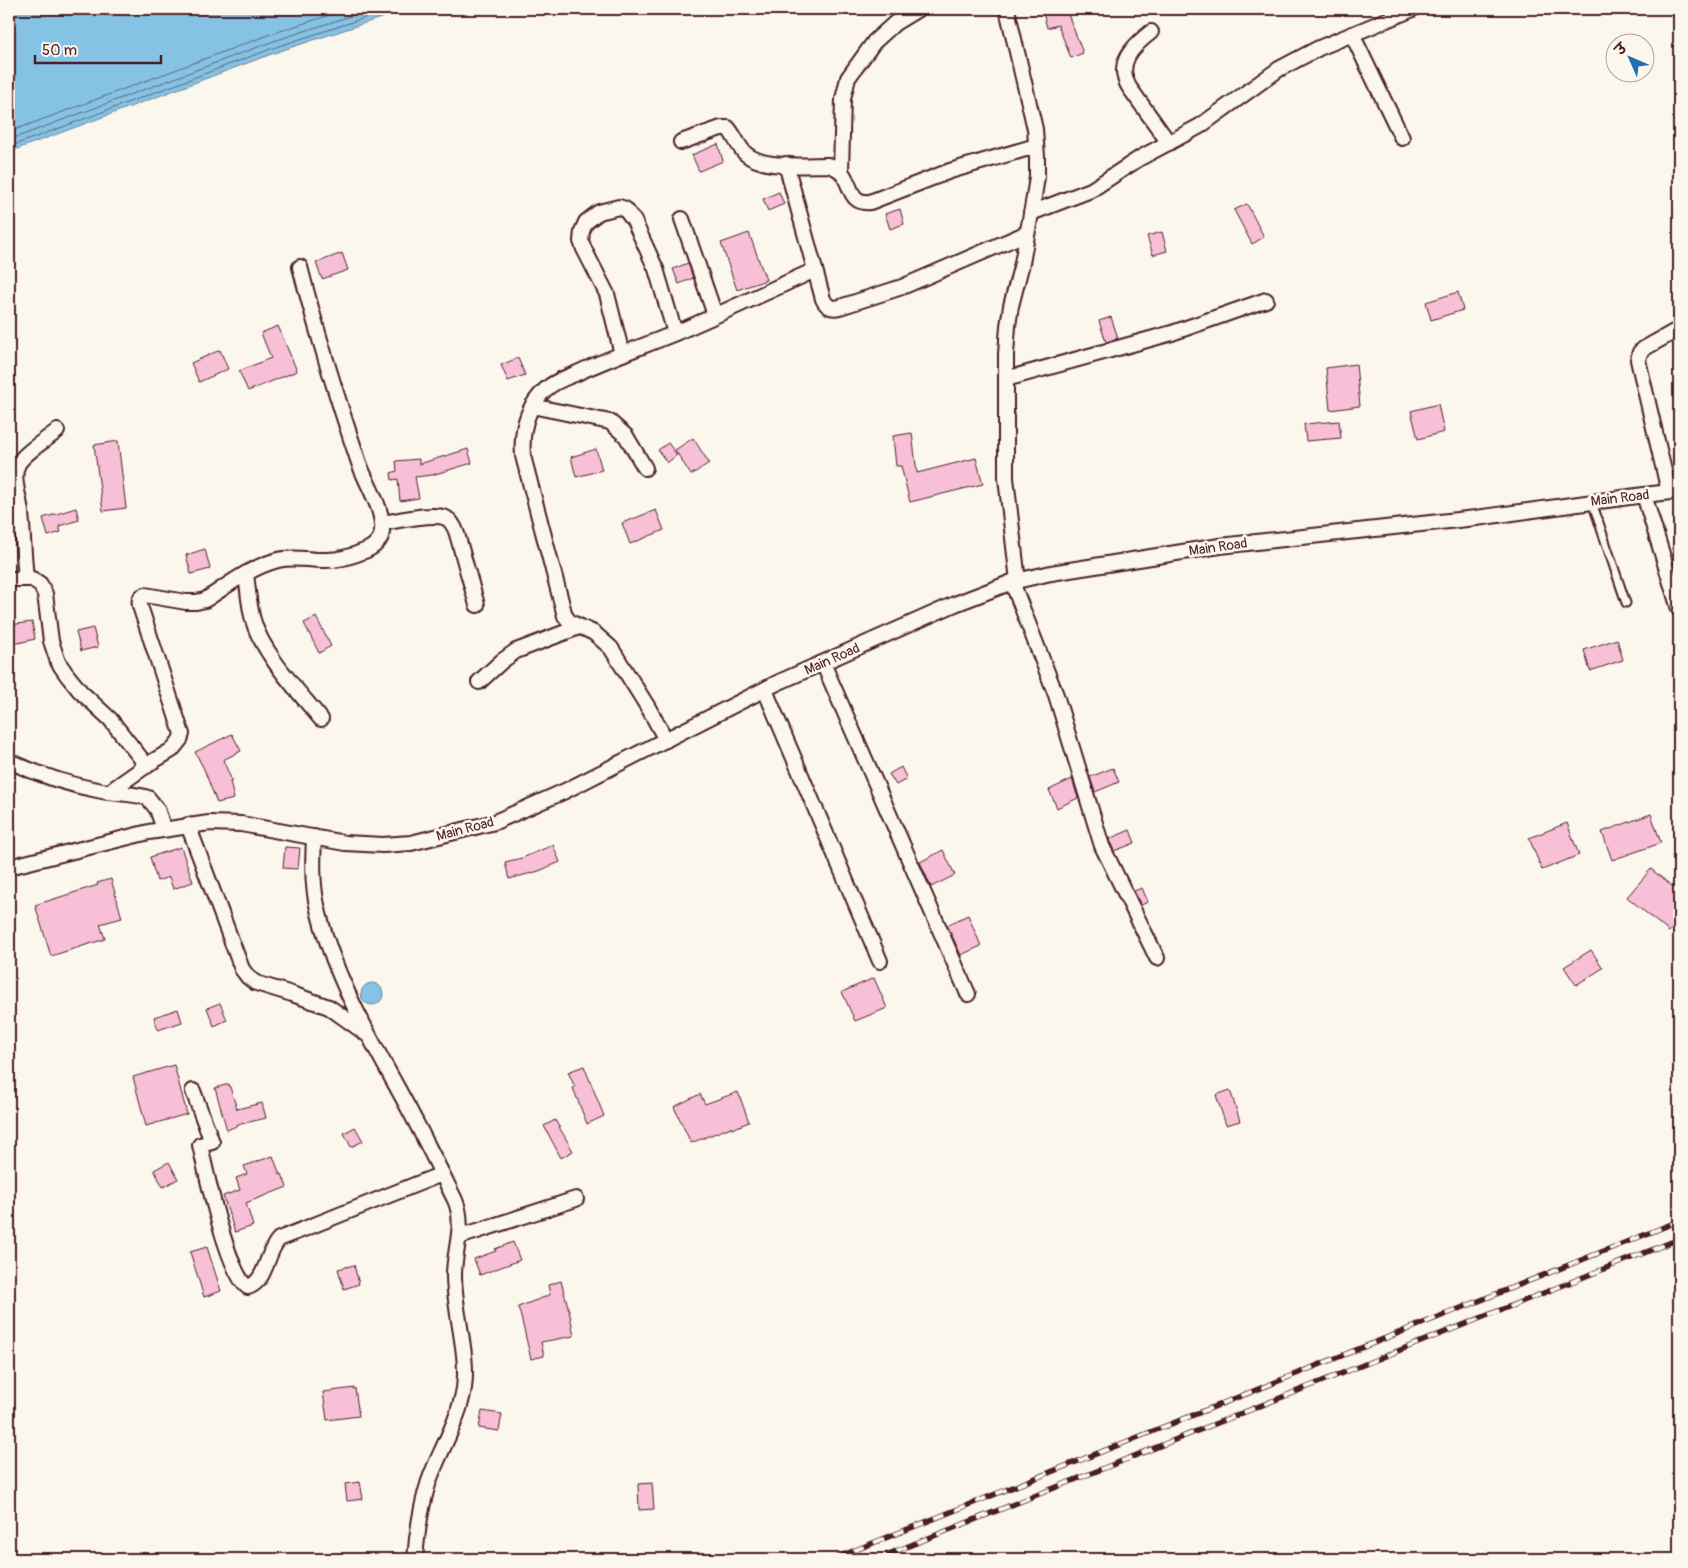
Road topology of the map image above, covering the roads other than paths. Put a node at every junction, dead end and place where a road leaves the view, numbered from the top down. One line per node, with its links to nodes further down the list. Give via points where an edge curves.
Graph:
1 (918, 9): 11 (street, via 895,23 874,42 848,78 842,99)
2 (1007, 9): 9 (street)
3 (1413, 9): 5 (street)
4 (1150, 32): 8 (street, via 1130,54 1123,72 1129,87)
5 (1352, 34): 6 (street); 8 (street, via 1280,70 1200,126)
6 (1402, 138)
7 (681, 142): 10 (street, via 724,127 753,159)
8 (1169, 143): 12 (street, via 1091,190)
9 (1036, 146): 11 (street, via 950,171 864,202 853,195); 12 (street, via 1037,177)
10 (786, 164): 11 (street, via 827,165); 16 (street)
11 (841, 170)
12 (1032, 213): 14 (street)
13 (682, 219): 18 (street)
14 (1027, 234): 16 (street, via 902,287 835,308 826,304); 22 (street, via 1008,326)
15 (300, 267): 29 (street, via 358,462)
16 (815, 270): 18 (street)
17 (1266, 300): 22 (street, via 1172,334)
18 (715, 315): 20 (street)
19 (1679, 329): 26 (street, via 1645,348 1638,360)
20 (675, 333): 21 (street); 21 (street, via 656,269 634,221 619,206 599,212 586,222 582,241 607,294)
21 (622, 354): 23 (street, via 554,384)
22 (1006, 379): 33 (street, via 1006,478)
23 (532, 406): 25 (street, via 610,422 626,436); 37 (street, via 522,439 523,456 562,609 570,622)
24 (57, 431): 32 (street, via 25,456 16,468)
25 (645, 468)
26 (1674, 492): 27 (street, Main Road)
27 (1644, 494): 28 (street, Main Road); 36 (street)
28 (1592, 502): 33 (street, Main Road, via 1220,546 1051,572); 34 (lane)
29 (382, 522): 30 (street, via 379,542 356,555 324,561 278,560); 35 (street, via 435,516 448,519 454,525)
30 (246, 574): 41 (street, via 253,620 259,636); 44 (street, via 205,600 196,602 144,595 140,599 182,734 172,750)
31 (9, 579): 32 (street)
32 (26, 579): 44 (street, via 36,581 43,589 51,641 67,676 110,719)
33 (1015, 581): 38 (street, Main Road); 50 (street, via 1056,695 1102,846)
34 (1626, 603)
35 (477, 605)
36 (1679, 608)
37 (579, 626): 39 (street, via 516,651); 42 (street, via 594,633 611,648)
38 (823, 663): 40 (street, Main Road); 52 (street)
39 (479, 682)
40 (765, 690): 42 (street, Main Road); 51 (street)
41 (321, 719)
42 (666, 740): 48 (street, Main Road, via 495,822 411,843 345,843)
43 (9, 761): 45 (street, via 53,780)
44 (147, 766): 45 (street)
45 (110, 792): 47 (street, via 148,798 157,809)
46 (188, 825): 47 (street, Main Road); 48 (street, Main Road, via 209,822 241,824); 53 (street, via 242,969 248,977 256,983 329,1007)
47 (164, 829): 49 (street, Main Road)
48 (314, 837): 53 (street, via 317,904 342,977)
49 (9, 867)
50 (1157, 958)
51 (880, 961)
52 (968, 994)
53 (370, 1036): 55 (street)
54 (193, 1091): 55 (street, via 212,1142 200,1145 217,1218 237,1273 248,1287 259,1278 270,1251 279,1239)
55 (442, 1174): 57 (street, via 459,1209)
56 (576, 1199): 57 (street)
57 (459, 1238): 58 (street, via 454,1275 465,1367 464,1388 458,1413 430,1480)
58 (415, 1559)

